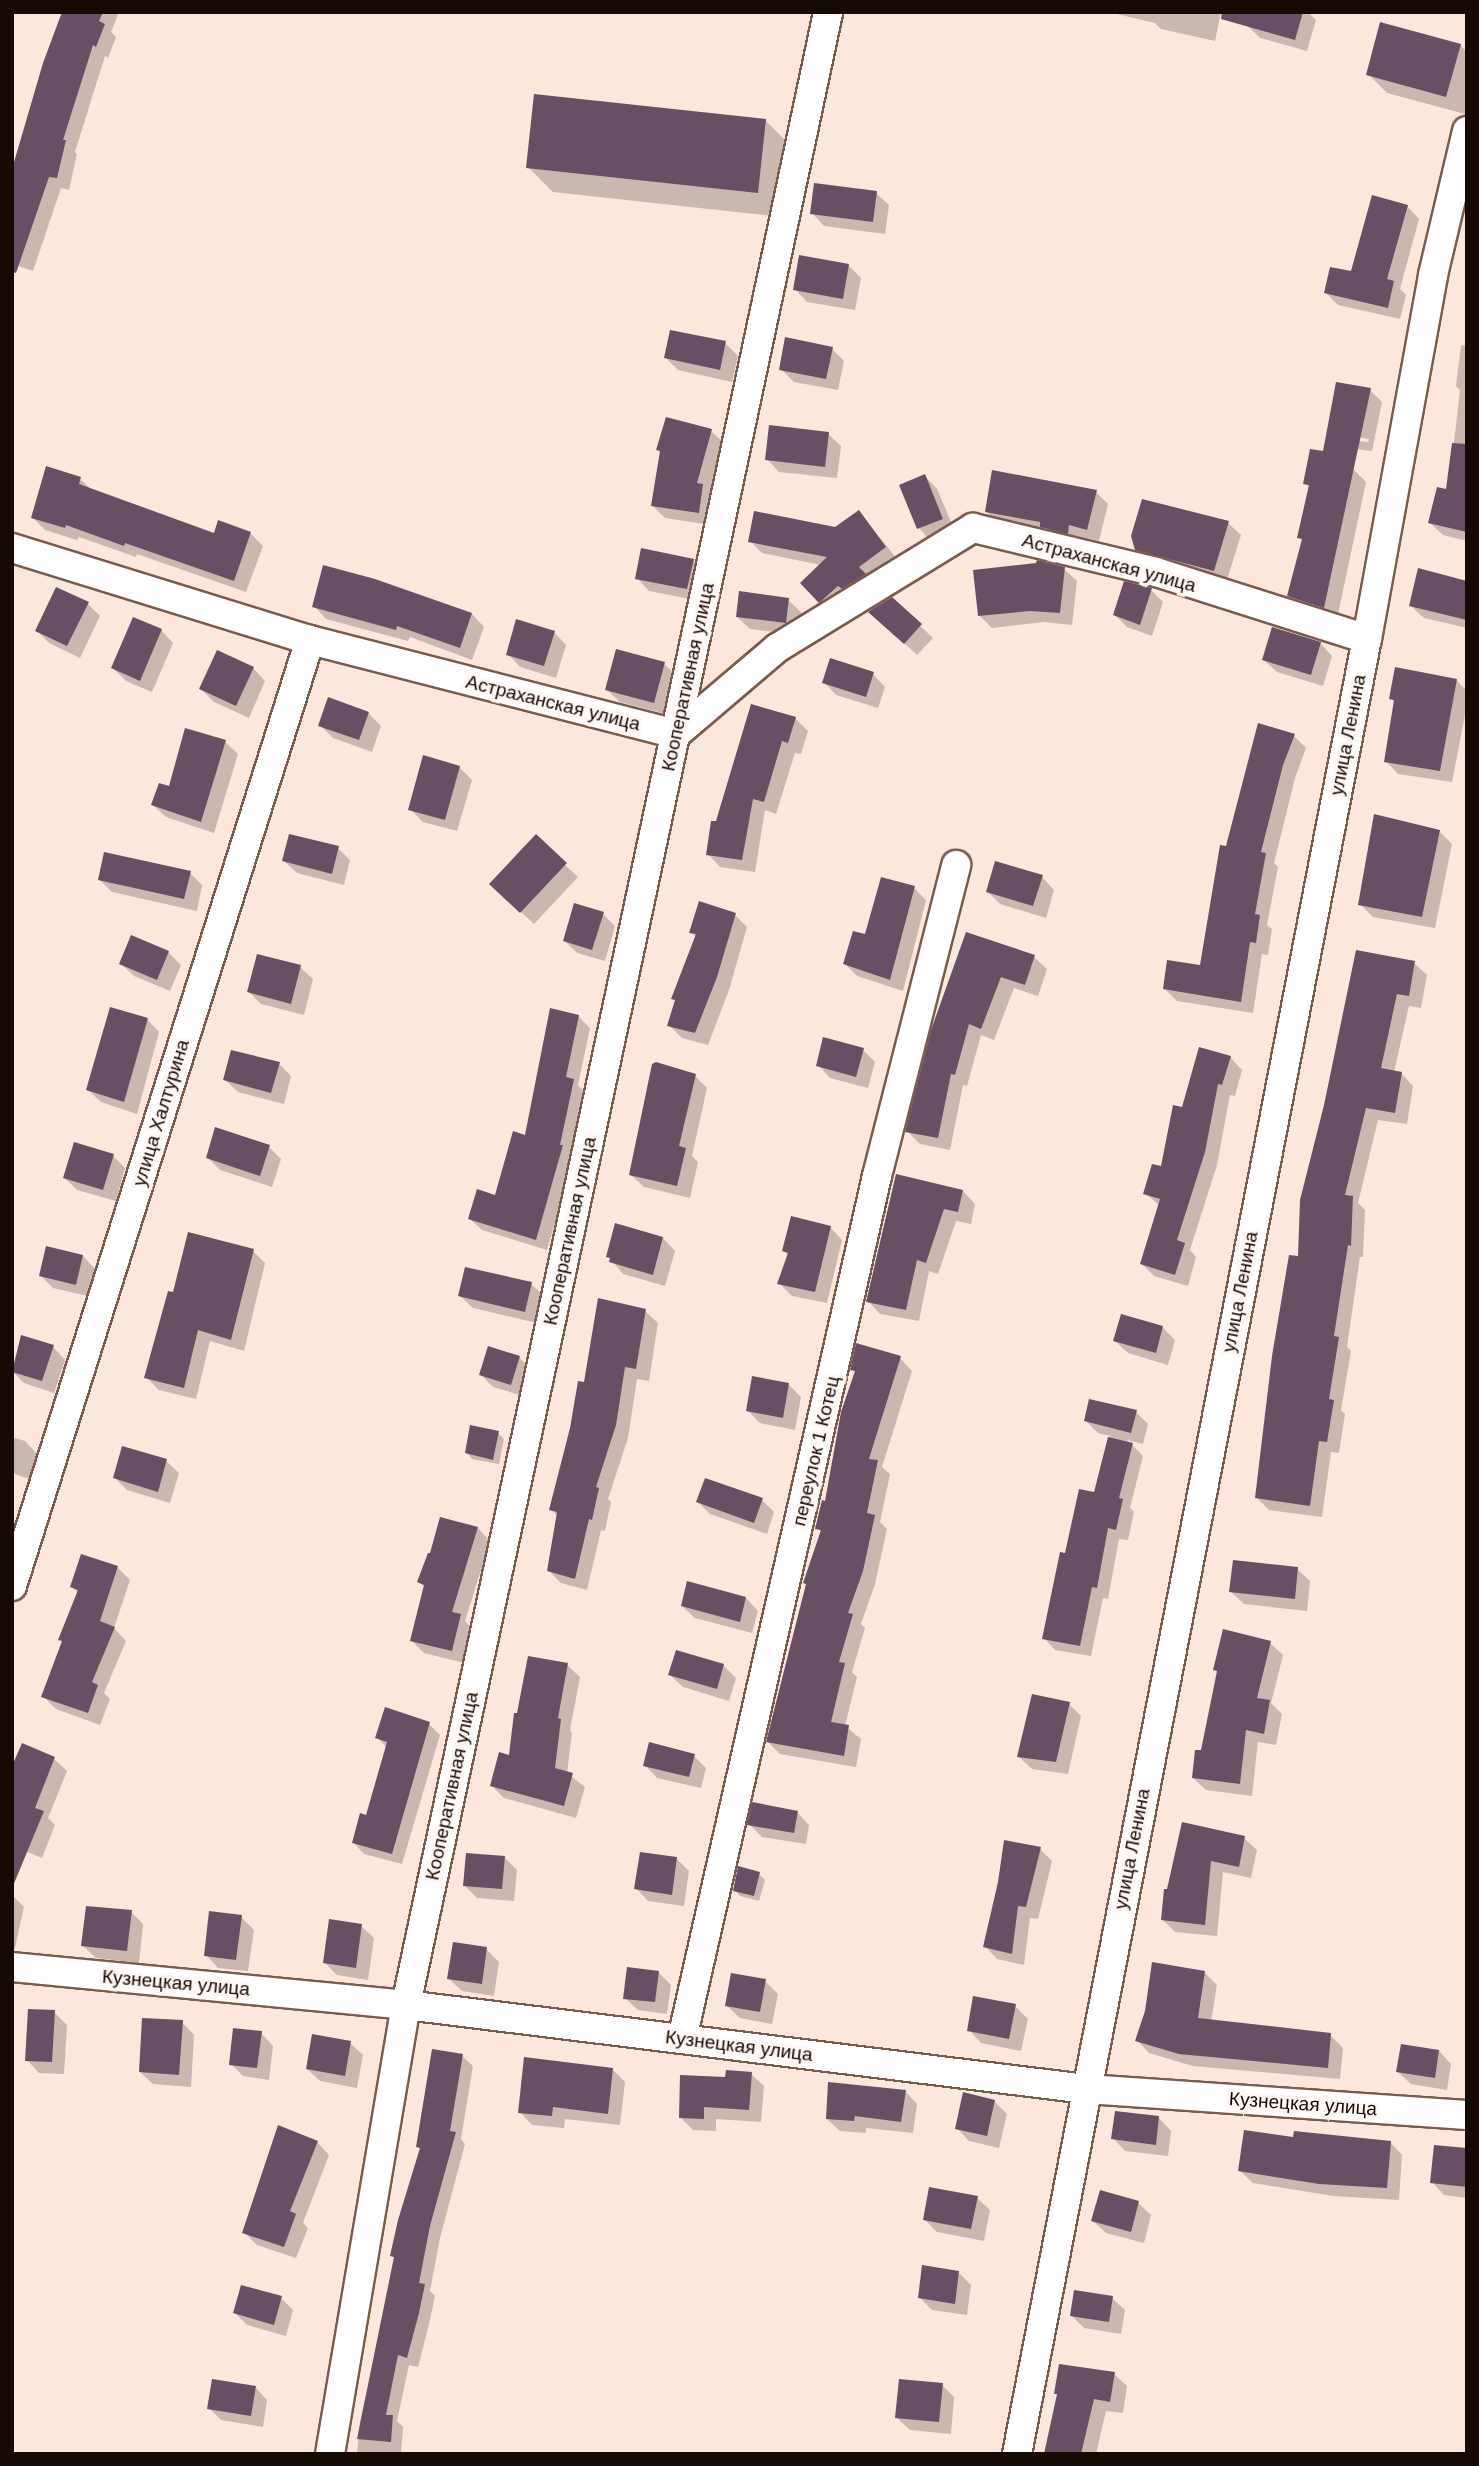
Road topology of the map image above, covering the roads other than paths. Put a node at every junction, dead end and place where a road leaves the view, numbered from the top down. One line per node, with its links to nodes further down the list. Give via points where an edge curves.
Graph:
1 (828, 12): 6 (street, Кооперативная улица)
2 (1467, 131): 4 (street, улица Ленина, via 1433,275)
3 (12, 548): 5 (street, Астраханская улица)
4 (1367, 639): 6 (street, Астраханская улица, via 1156,572 973,528 777,648); 12 (street, улица Ленина)
5 (310, 640): 6 (street, Астраханская улица); 8 (street, улица Халтурина)
6 (676, 734): 10 (street, Кооперативная улица)
7 (956, 865): 11 (street, переулок 1 Котец, via 877,1176)
8 (12, 1586)
9 (12, 1967): 10 (street, Кузнецкая улица)
10 (406, 2005): 11 (street, Кузнецкая улица); 14 (street, Кооперативная улица)
11 (682, 2039): 12 (street, Кузнецкая улица)
12 (1086, 2089): 13 (street, Кузнецкая улица); 15 (street, улица Ленина)
13 (1467, 2115)
14 (330, 2454)
15 (1017, 2454)

